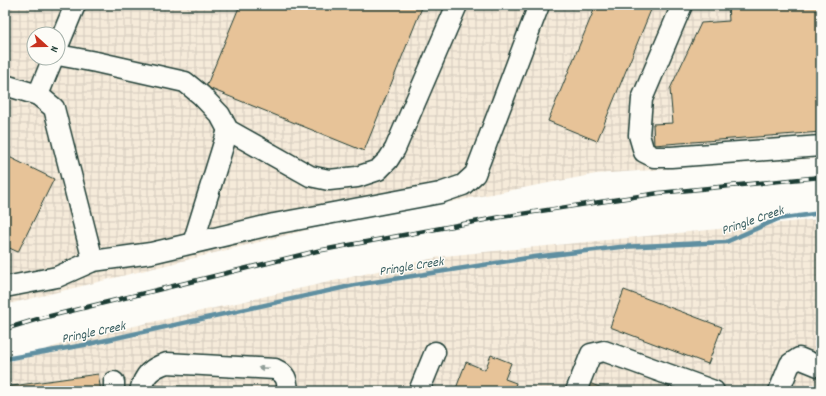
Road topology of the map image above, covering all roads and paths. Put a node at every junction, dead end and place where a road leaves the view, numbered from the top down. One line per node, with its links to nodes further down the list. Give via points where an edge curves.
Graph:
1 (75, 5): 5 (lane)
2 (457, 5): 10 (lane, via 395,149 378,170 357,177 329,180 310,176)
3 (539, 5): 12 (lane, via 475,174 463,185 440,193 274,224)
4 (682, 5): 11 (lane, via 642,99 639,135 644,152 654,157 671,157)
5 (66, 27)
6 (66, 56): 10 (lane, via 185,82 220,115)
7 (50, 66): 9 (lane)
8 (5, 85): 9 (lane)
9 (38, 95): 13 (lane, via 54,108)
10 (228, 130): 12 (lane)
11 (821, 146)
12 (193, 243): 13 (lane)
13 (93, 262): 14 (lane, via 56,277)
14 (5, 287)
15 (435, 352): 19 (lane)
16 (821, 367): 22 (lane, via 799,358 790,364)
17 (140, 391): 18 (lane, one-way to 17, via 284,373 275,369 167,364 148,371)
18 (288, 391)
19 (419, 391)
20 (576, 391): 21 (lane, via 591,354 604,351)
21 (714, 391)
22 (779, 391)

